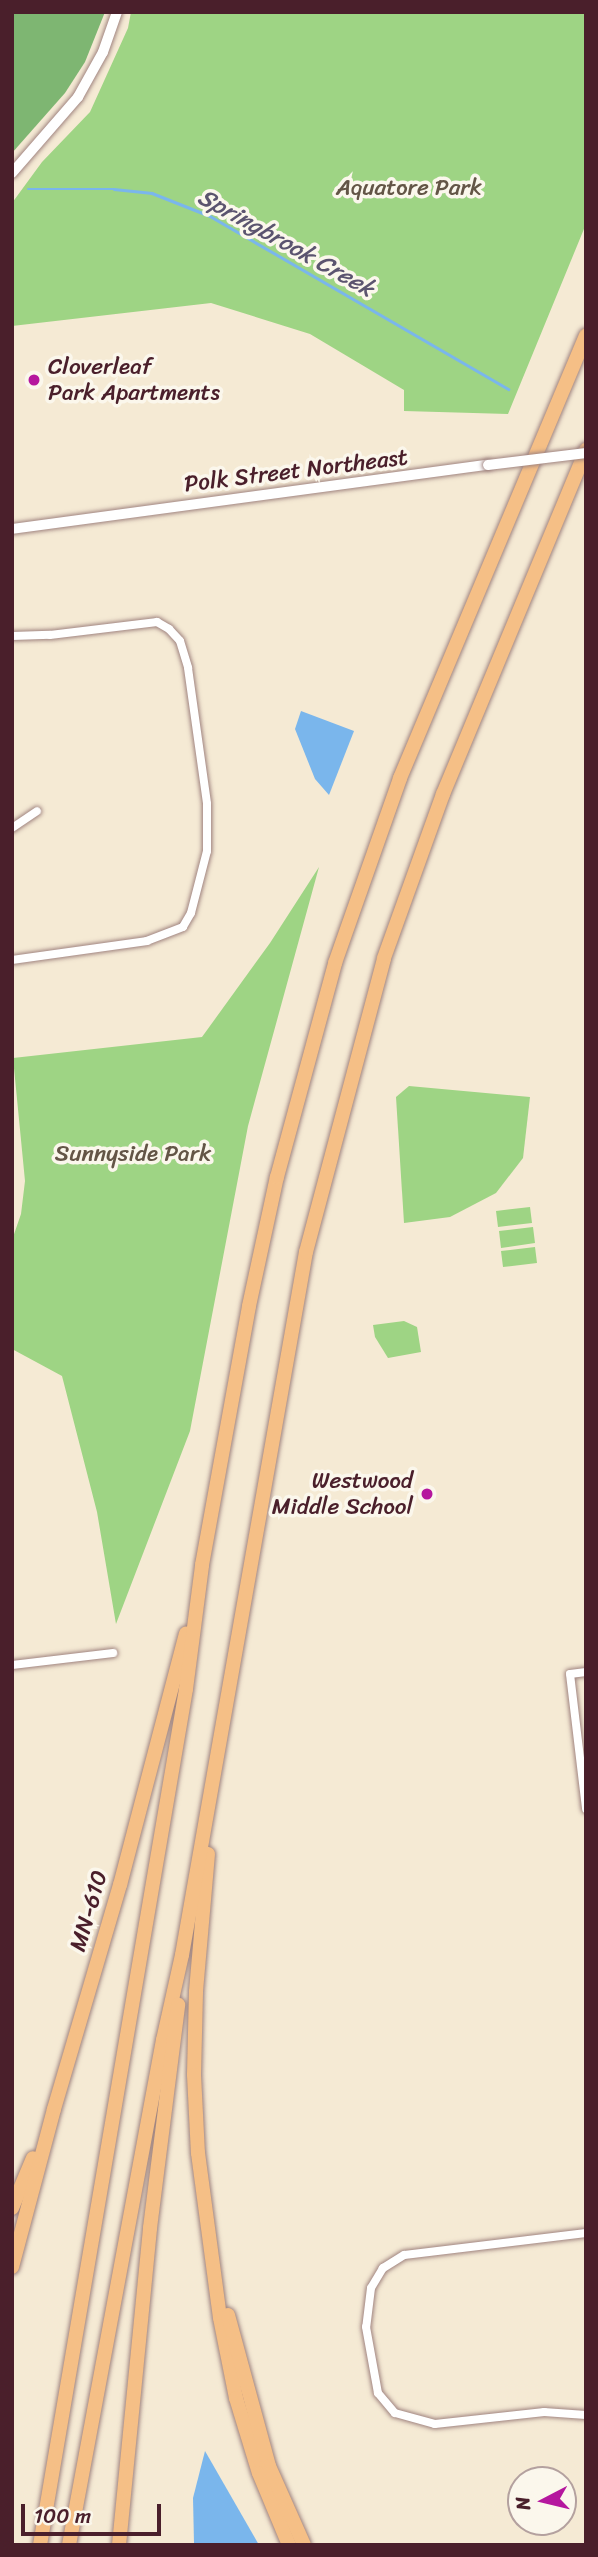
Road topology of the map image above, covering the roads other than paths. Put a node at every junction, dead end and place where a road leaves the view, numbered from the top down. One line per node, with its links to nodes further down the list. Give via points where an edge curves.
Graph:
1 (117, 12): 2 (street, via 103,52 79,97)
2 (12, 173)
3 (586, 335): 10 (highway, via 400,778 335,963 277,1177 248,1306)
4 (586, 451): 5 (street, Polk Street Northeast, bridge); 14 (highway, via 443,794 384,958 306,1252)
5 (12, 529)
6 (12, 636): 9 (street, via 157,622 169,629 180,641 188,667 207,804 207,851 183,927 158,939)
7 (37, 811): 8 (street)
8 (12, 828)
9 (12, 960)
10 (202, 1565): 17 (highway, MN-610, via 124,1872); 23 (highway, via 186,1689)
11 (113, 1653): 12 (street)
12 (12, 1665)
13 (586, 1672): 15 (street, via 570,1674)
14 (216, 1755): 16 (highway); 20 (highway, via 196,1992 194,2075 198,2154)
15 (586, 1808)
16 (182, 1955): 24 (highway); 25 (highway)
17 (54, 2109): 18 (highway); 21 (highway, MN-610)
18 (12, 2208)
19 (586, 2233): 22 (street, via 404,2255 383,2268 371,2288 366,2327 378,2393 396,2413 435,2424 544,2412)
20 (211, 2253): 26 (highway, via 236,2398 259,2473); 27 (highway, via 269,2466)
21 (12, 2267)
22 (586, 2415)
23 (40, 2545)
24 (69, 2545)
25 (119, 2545)
26 (289, 2545)
27 (304, 2545)

